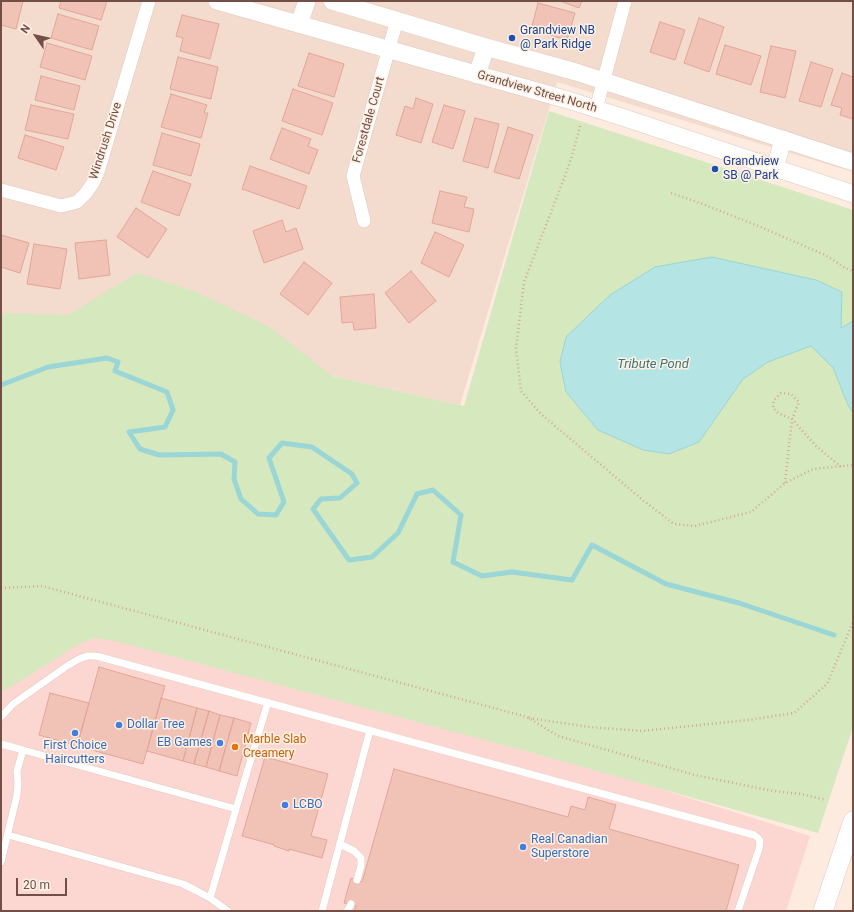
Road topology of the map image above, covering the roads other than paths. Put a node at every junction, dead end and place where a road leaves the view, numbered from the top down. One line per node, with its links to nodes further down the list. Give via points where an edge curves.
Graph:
1 (149, 1): 16 (street, Windrush Drive, via 98,172 86,193 76,202 61,206)
2 (217, 1): 7 (street, Grandview Street North)
3 (306, 1): 7 (street)
4 (332, 1): 6 (street)
5 (625, 1): 11 (street)
6 (397, 20): 8 (street); 9 (street, Forestdale Court)
7 (300, 24): 9 (street, Grandview Street North)
8 (486, 47): 10 (street); 11 (street)
9 (389, 50): 10 (street, Grandview Street North); 18 (street, Forestdale Court, via 353,176)
10 (477, 75): 12 (street, Grandview Street North)
11 (603, 81): 12 (street); 13 (street)
12 (596, 109): 15 (street, Grandview Street North)
13 (783, 139): 14 (street); 15 (street)
14 (853, 162)
15 (775, 169): 17 (street, Grandview Street North)
16 (1, 190)
17 (853, 194)
18 (364, 221)
19 (268, 702): 20 (lane, via 87,656 67,666 12,704); 21 (lane); 24 (lane)
20 (1, 717)
21 (370, 730): 27 (lane); 36 (lane, via 754,835 760,841 759,849)
22 (1, 744): 23 (lane)
23 (23, 750): 24 (lane); 26 (lane, via 17,771 18,789)
24 (236, 809): 30 (lane)
25 (853, 821): 37 (main road)
26 (8, 835): 28 (lane); 30 (lane, via 183,884)
27 (340, 844): 29 (lane, via 361,858); 32 (lane)
28 (1, 862)
29 (357, 880)
30 (210, 898): 33 (lane)
31 (350, 904): 35 (lane)
32 (322, 910): 34 (lane)
33 (228, 911)
34 (330, 911)
35 (347, 911)
36 (738, 911)
37 (823, 911)

